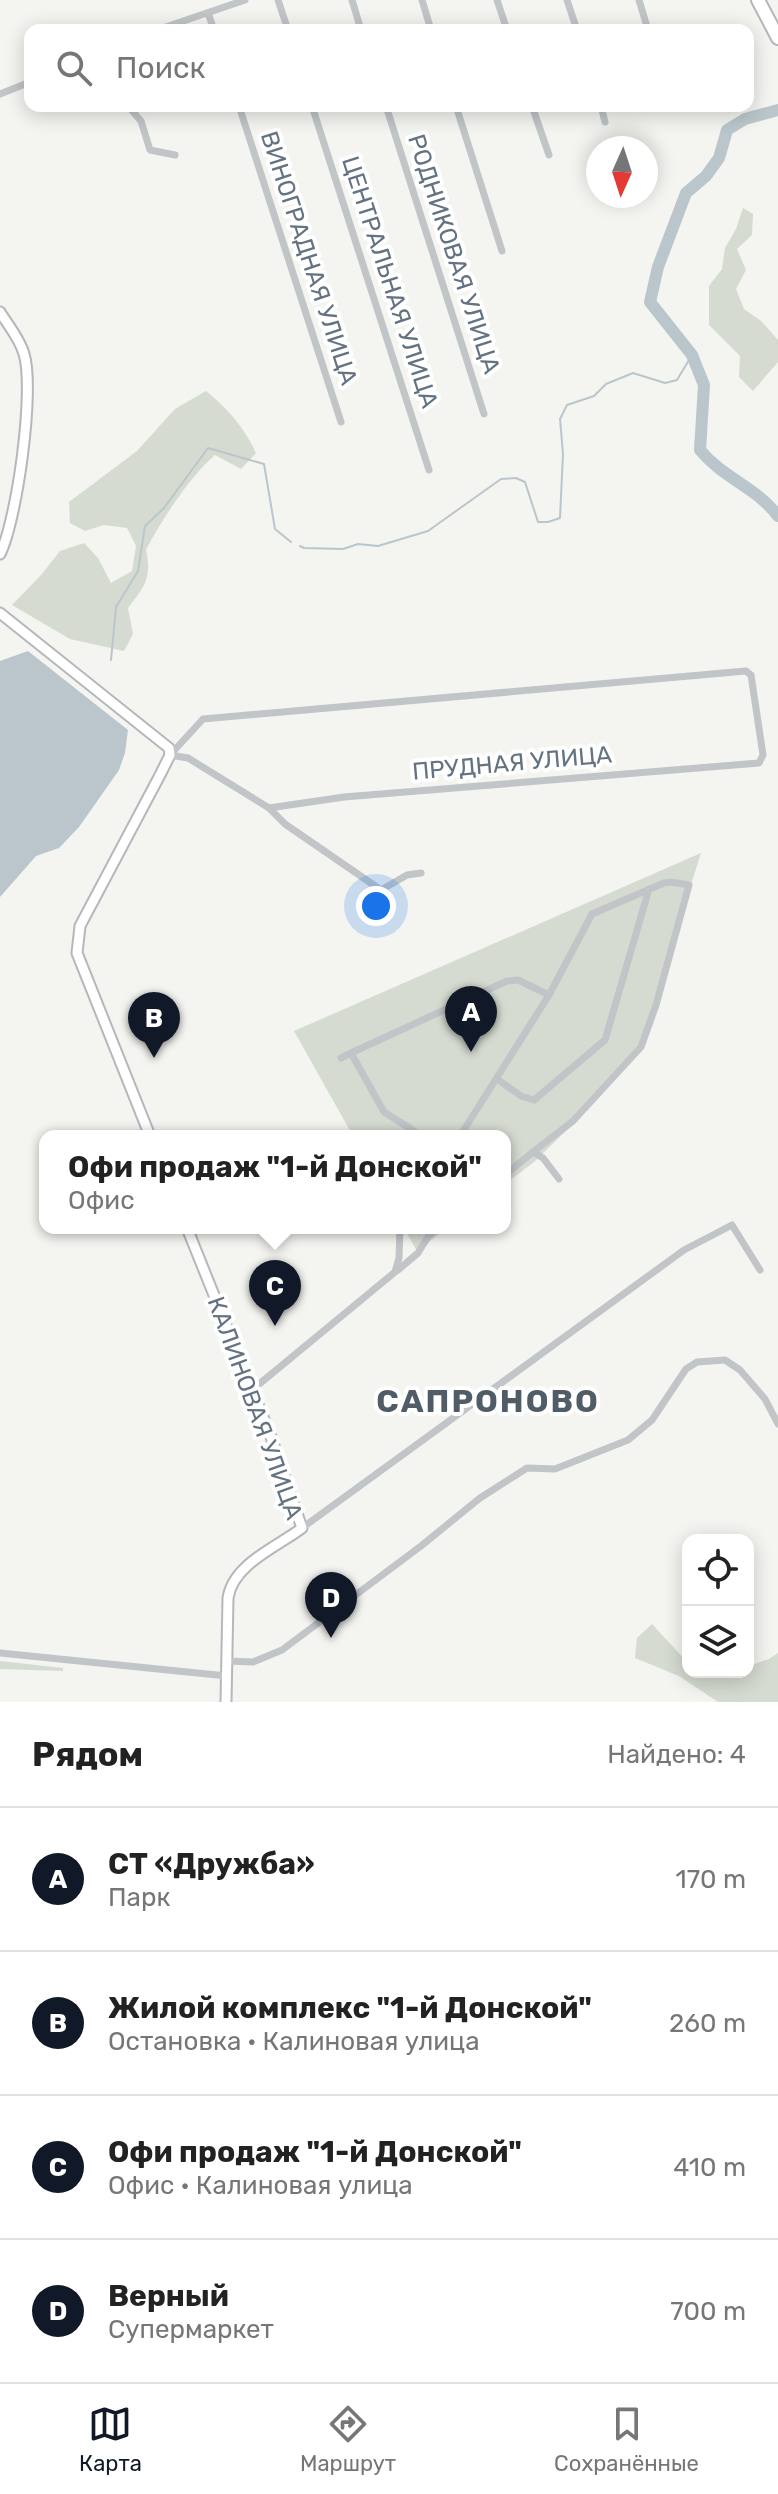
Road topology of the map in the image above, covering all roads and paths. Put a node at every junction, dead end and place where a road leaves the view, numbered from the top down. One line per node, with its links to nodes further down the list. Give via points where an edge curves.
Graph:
1 (245, 0): 9 (street)
2 (278, 0): 12 (street)
3 (352, 0): 13 (street)
4 (422, 0): 14 (street)
5 (497, 0): 15 (street)
6 (567, 0): 16 (street)
7 (639, 0): 17 (street)
8 (758, 0): 18 (highway)
9 (208, 13): 10 (street); 11 (street)
10 (175, 24)
11 (212, 24)
12 (286, 24)
13 (359, 24)
14 (429, 24)
15 (505, 24)
16 (575, 24)
17 (646, 24)
18 (778, 38)
19 (24, 84): 20 (street)
20 (0, 94)
21 (133, 112): 29 (street, via 150,150)
22 (241, 112): 34 (street, ВИНОГРАДНАЯ УЛИЦА)
23 (314, 112): 35 (street, ЦЕНТРАЛЬНАЯ УЛИЦА)
24 (388, 112): 33 (street, РОДНИКОВАЯ УЛИЦА)
25 (458, 112): 31 (street)
26 (534, 112): 30 (street)
27 (602, 112): 28 (street)
28 (605, 122)
29 (175, 155)
30 (549, 155)
31 (502, 251)
32 (0, 312): 36 (street, via 25,356 27,386 20,480)
33 (484, 414)
34 (341, 422)
35 (429, 470)
36 (0, 554)
37 (0, 613): 38 (street, via 166,744)
38 (170, 755): 39 (street, via 188,758); 39 (street, ПРУДНАЯ УЛИЦА, via 203,719 746,671 751,675 763,758 759,763 344,797); 46 (street, via 76,941 87,982)
39 (269, 808): 40 (street, via 381,890)
40 (421, 873)
41 (649, 889): 42 (street, via 592,914); 45 (street, via 605,1040 534,1100); 49 (street, via 671,882 689,885 646,1037 589,1105)
42 (549, 995): 43 (street, via 518,980 507,981); 45 (street)
43 (351, 1053): 44 (street); 47 (street, via 384,1112)
44 (341, 1058)
45 (497, 1079): 48 (street)
46 (148, 1130)
47 (412, 1130)
48 (466, 1130)
49 (533, 1152): 50 (street); 51 (street)
50 (511, 1170)
51 (559, 1179)
52 (189, 1234): 57 (street, КАЛИНОВАЯ УЛИЦА)
53 (400, 1234): 56 (street)
54 (430, 1234): 56 (street)
55 (760, 1270): 59 (street, via 732,1225 684,1250)
56 (395, 1272): 57 (street)
57 (252, 1390): 59 (street, КАЛИНОВАЯ УЛИЦА)
58 (778, 1424): 61 (street, via 740,1370 725,1360 697,1362 686,1369 652,1420 628,1440 555,1469 527,1468 282,1650 253,1662)
59 (302, 1528): 61 (street, КАЛИНОВАЯ УЛИЦА, via 232,1583)
60 (0, 1653): 62 (street)
61 (227, 1661): 62 (street, КАЛИНОВАЯ УЛИЦА)
62 (227, 1676): 63 (street, КАЛИНОВАЯ УЛИЦА)
63 (226, 1702)

